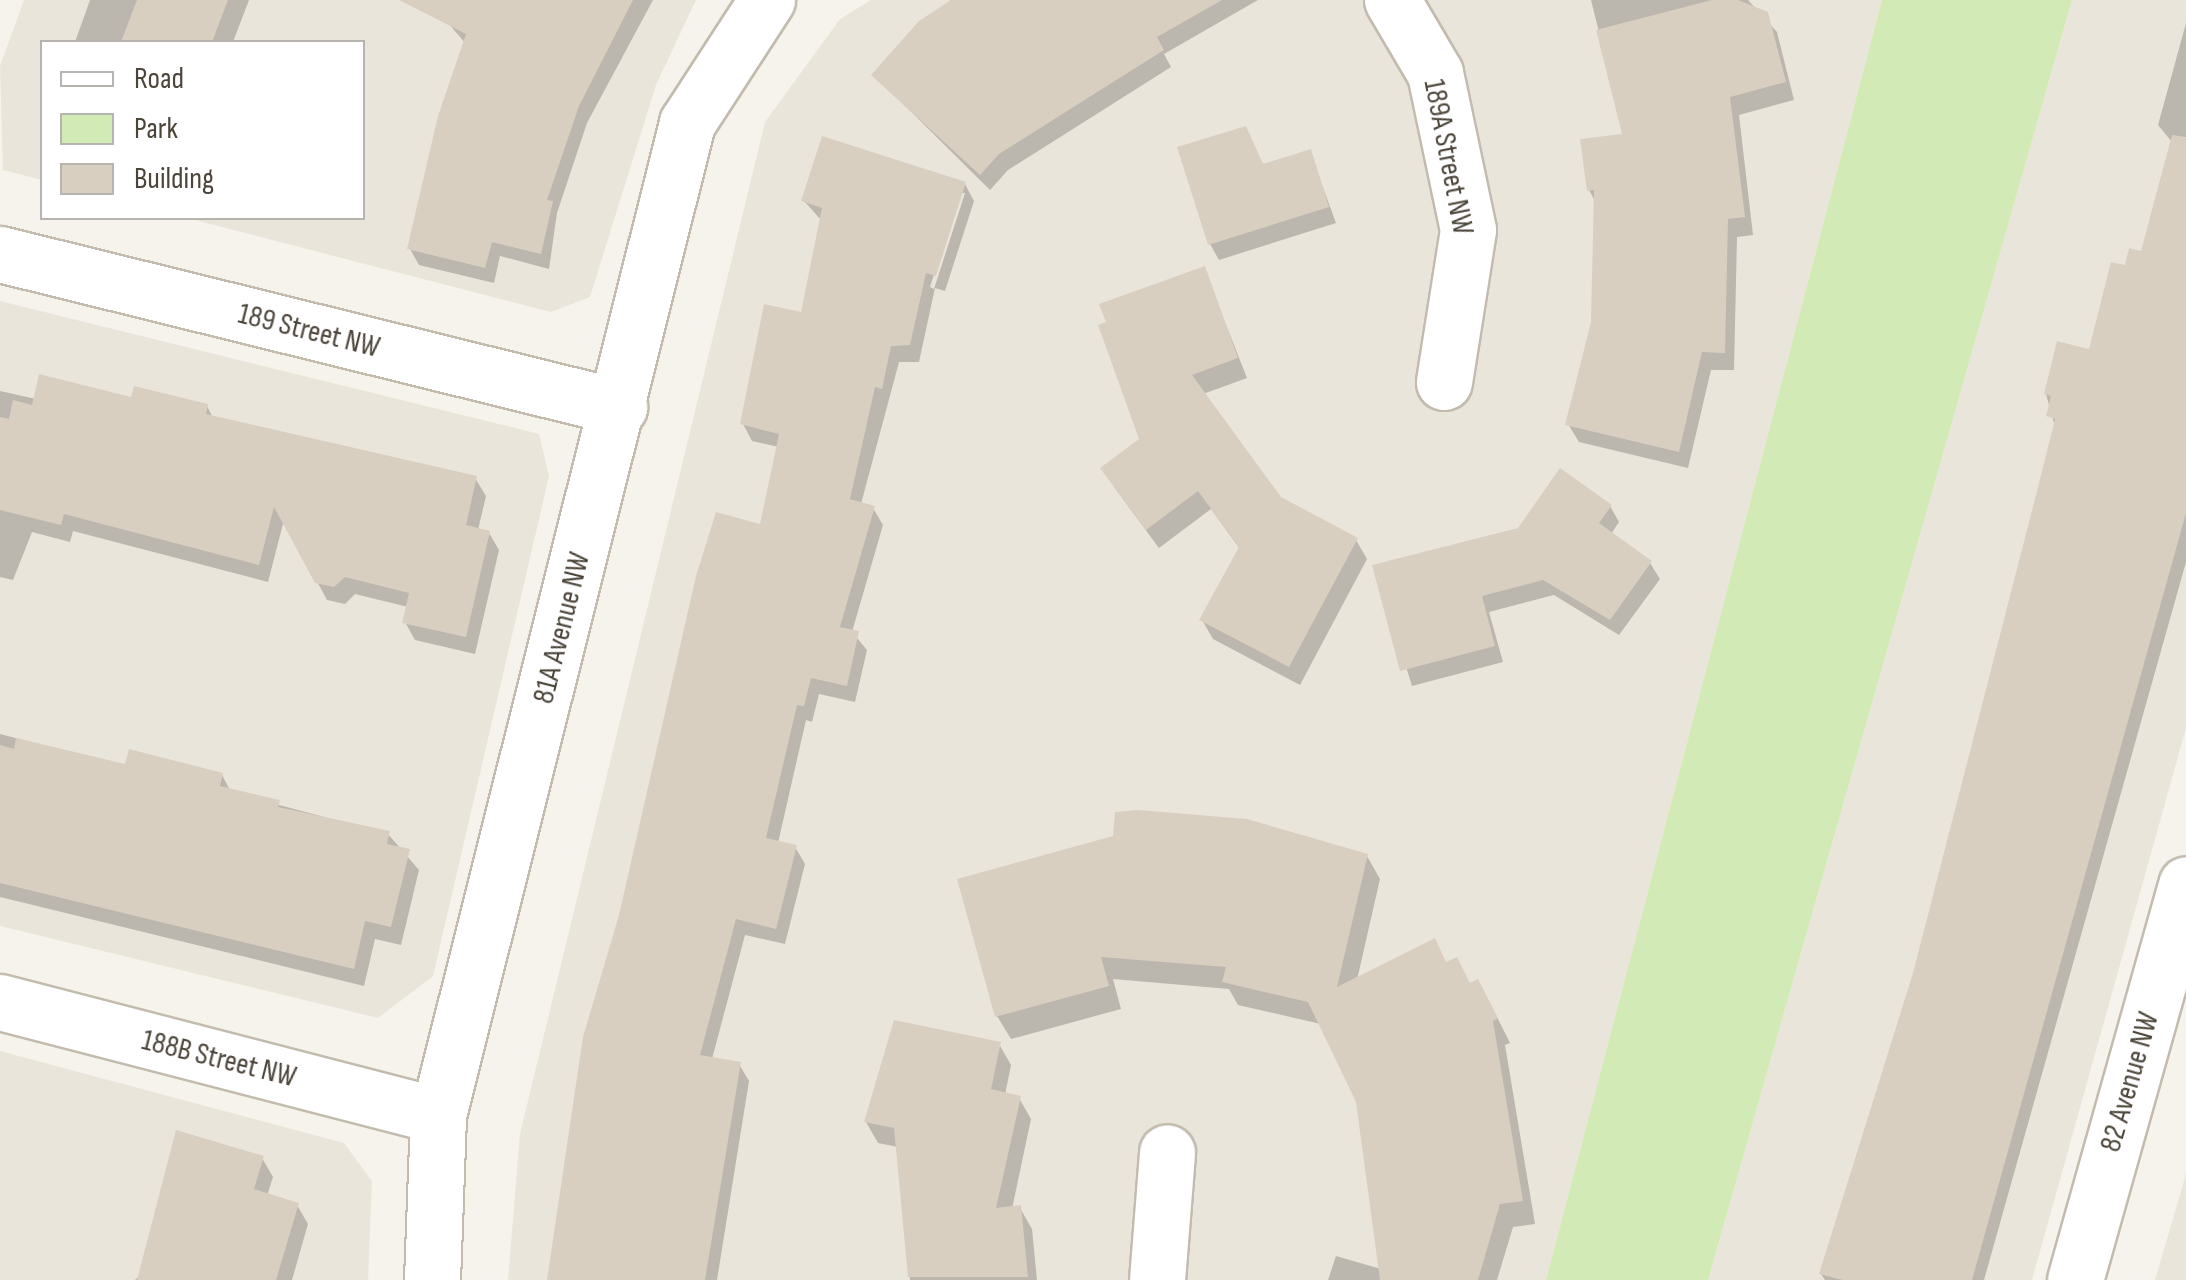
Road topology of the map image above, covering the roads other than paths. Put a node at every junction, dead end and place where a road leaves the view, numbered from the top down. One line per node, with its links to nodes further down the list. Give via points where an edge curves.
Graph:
1 (767, 0): 5 (street, 81A Avenue NW, via 687,124)
2 (1392, 0): 4 (street, 189A Street NW, via 1434,73 1468,230)
3 (0, 254): 5 (street, 189 Street NW)
4 (1444, 382)
5 (618, 407): 8 (street, 81A Avenue NW)
6 (2186, 884): 12 (street, 82 Avenue NW)
7 (0, 1002): 8 (street, 188B Street NW)
8 (438, 1115): 10 (street, 81A Avenue NW)
9 (1166, 1152): 11 (street)
10 (432, 1280)
11 (1157, 1280)
12 (2075, 1280)

